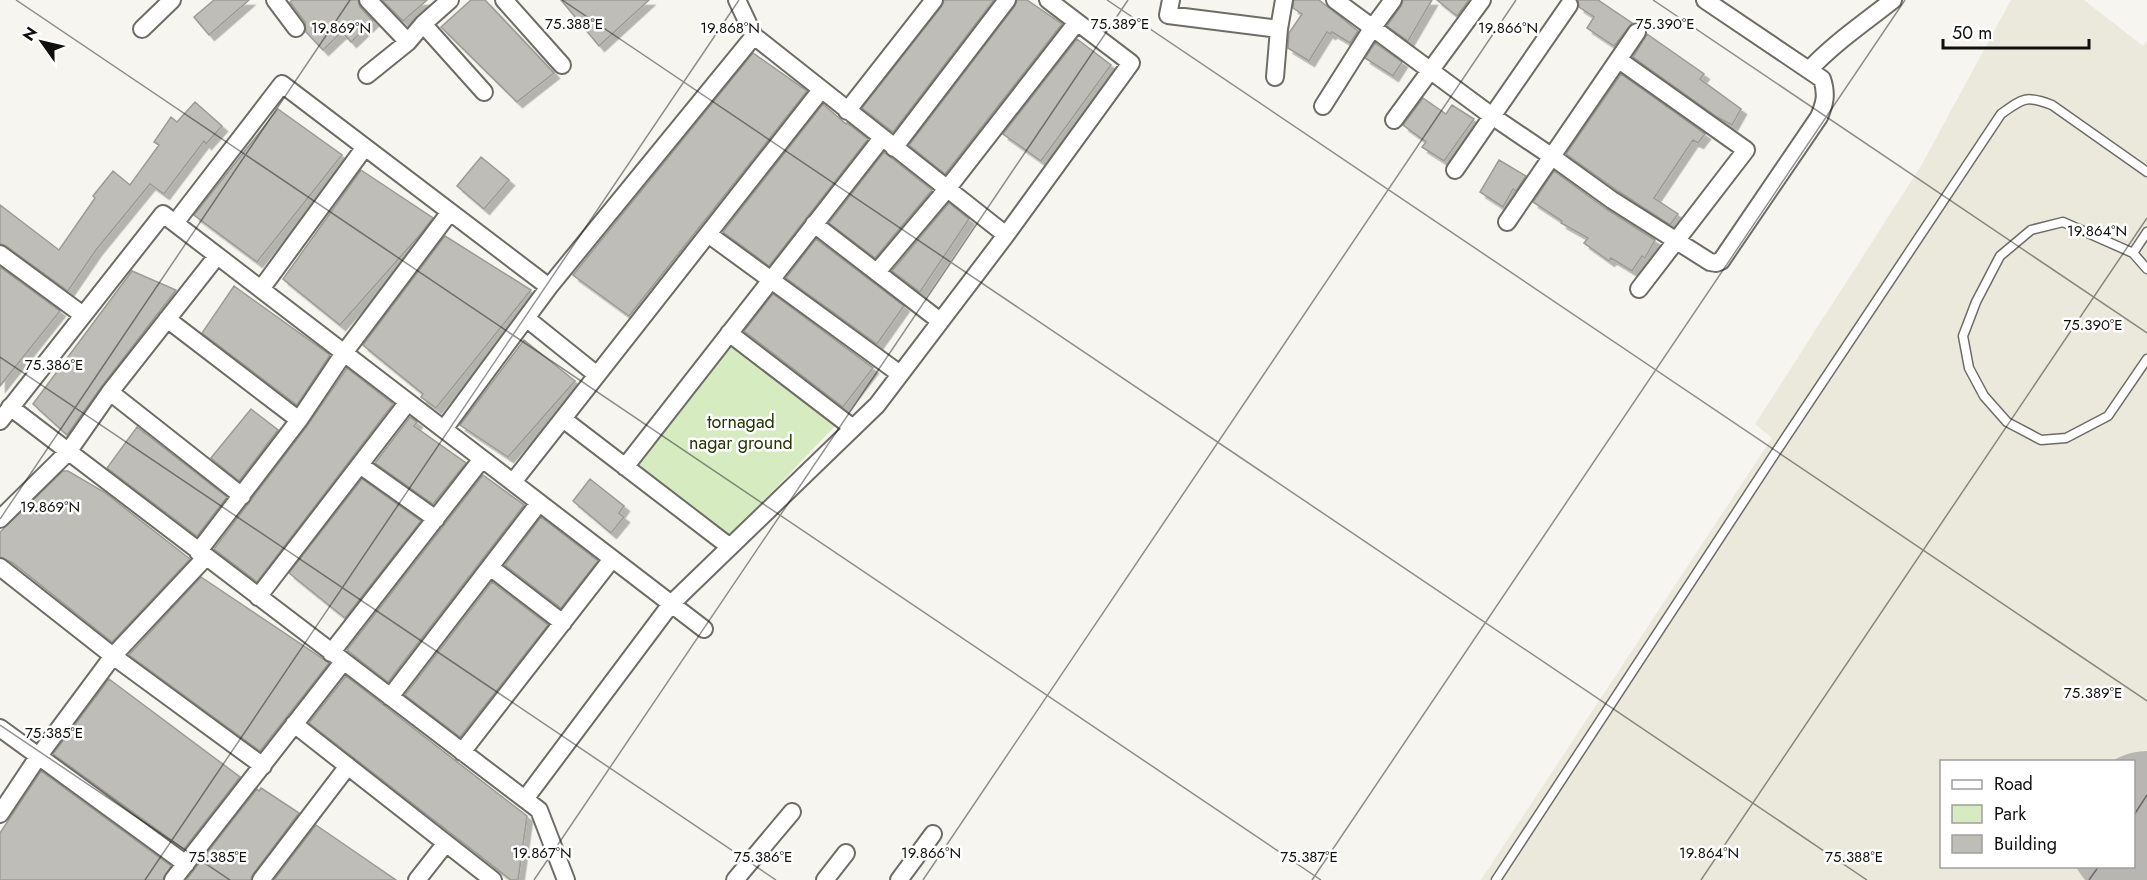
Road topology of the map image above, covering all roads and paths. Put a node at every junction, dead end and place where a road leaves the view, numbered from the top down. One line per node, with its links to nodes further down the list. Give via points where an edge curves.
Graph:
1 (172, 0): 22 (street)
2 (275, 0): 21 (street)
3 (368, 0): 26 (street)
4 (450, 0): 19 (street)
5 (504, 0): 28 (street)
6 (737, 0): 25 (street)
7 (934, 0): 36 (street)
8 (1007, 0): 39 (street)
9 (1048, 0): 18 (street)
10 (1171, 0): 23 (street, via 1168,15)
11 (1284, 0): 23 (street)
12 (1335, 0): 20 (street)
13 (1393, 0): 20 (street)
14 (1482, 0): 30 (street)
15 (1705, 0): 29 (street)
16 (1893, 0): 29 (street, via 1849,32)
17 (1569, 5): 37 (street)
18 (1077, 22): 44 (street); 51 (street, via 1131,63)
19 (423, 24): 26 (street); 34 (street)
20 (1372, 27): 30 (street); 35 (street)
21 (296, 28)
22 (142, 29)
23 (1279, 29): 32 (street)
24 (1636, 32): 27 (street)
25 (754, 36): 33 (street); 59 (street)
26 (408, 42): 31 (street)
27 (1619, 60): 41 (street); 52 (street, via 1746,150)
28 (562, 65)
29 (1809, 70): 52 (street, via 1822,79 1826,90 1819,117 1721,261 1710,262)
30 (1431, 72): 37 (street); 38 (street)
31 (367, 75)
32 (1275, 77)
33 (821, 90): 36 (street); 50 (street)
34 (484, 92)
35 (1323, 106)
36 (848, 111): 39 (street)
37 (1492, 116): 41 (street); 42 (street)
38 (1394, 120)
39 (888, 143): 44 (street); 48 (street)
40 (365, 147): 45 (street); 47 (street, via 282,84); 60 (street)
41 (1551, 156): 46 (street); 52 (street)
42 (1455, 170)
43 (2147, 172): 120 (lane, via 2052,105 2035,98 2021,99 2001,114)
44 (946, 189): 51 (street); 57 (street)
45 (450, 213): 59 (street); 67 (street)
46 (1507, 222)
47 (175, 223): 55 (street); 62 (street, via 163,214)
48 (814, 224): 57 (street); 58 (street)
49 (2147, 232): 53 (lane)
50 (708, 234): 58 (street); 70 (street)
51 (1006, 235): 65 (street)
52 (1675, 242): 61 (street)
53 (2133, 253): 56 (lane); 68 (lane, via 2063,222 2031,230 2000,256 1963,336 1969,368 1984,396 2007,422 2041,440 2066,438 2108,416)
54 (0, 254): 62 (street)
55 (217, 256): 60 (street); 64 (street)
56 (2147, 269)
57 (877, 272): 65 (street)
58 (771, 280): 66 (street); 69 (street)
59 (549, 287): 63 (street)
60 (261, 290): 67 (street)
61 (1639, 290)
62 (83, 315): 73 (street)
63 (526, 318): 70 (street); 77 (street)
64 (167, 319): 71 (street); 75 (street)
65 (940, 321): 69 (street)
66 (729, 333): 76 (street); 81 (street)
67 (344, 352): 72 (street); 75 (street)
68 (2147, 359)
69 (900, 374): 76 (street, via 877,405)
70 (597, 375): 74 (street)
71 (110, 392): 78 (street); 83 (street)
72 (408, 402): 77 (street); 80 (street)
73 (5, 414): 78 (street)
74 (563, 419): 81 (street); 82 (street)
75 (299, 420): 83 (street)
76 (853, 428): 87 (street)
77 (444, 429): 79 (street)
78 (68, 452): 85 (street); 88 (street)
79 (482, 459): 82 (street); 86 (street)
80 (360, 465): 86 (street); 92 (street)
81 (625, 467): 87 (street)
82 (513, 482): 84 (street)
83 (242, 496): 88 (street)
84 (539, 502): 89 (street); 91 (street)
85 (0, 519)
86 (436, 519): 97 (street)
87 (730, 547): 93 (street)
88 (202, 555): 92 (street); 96 (street)
89 (612, 559): 93 (street); 94 (street)
90 (0, 567): 96 (street)
91 (490, 567): 94 (street); 98 (street)
92 (258, 597): 97 (street)
93 (671, 604): 95 (street); 105 (street)
94 (563, 623): 101 (street)
95 (704, 629)
96 (113, 656): 102 (street); 103 (street)
97 (337, 657): 98 (street); 99 (street)
98 (390, 698): 101 (street)
99 (294, 724): 103 (street); 104 (street)
100 (0, 728): 102 (street)
101 (462, 752): 105 (street)
102 (38, 757): 107 (street); 111 (street)
103 (263, 766): 111 (street)
104 (348, 766): 109 (street); 113 (street)
105 (525, 799): 116 (street, via 538,810)
106 (792, 812): 117 (street)
107 (0, 814)
108 (933, 834): 119 (street)
109 (446, 843): 114 (street); 115 (street)
110 (846, 853): 118 (street)
111 (186, 864): 112 (street)
112 (173, 880)
113 (261, 880)
114 (417, 880)
115 (493, 880)
116 (566, 880)
117 (735, 880)
118 (825, 880)
119 (899, 880)
120 (1496, 880)

